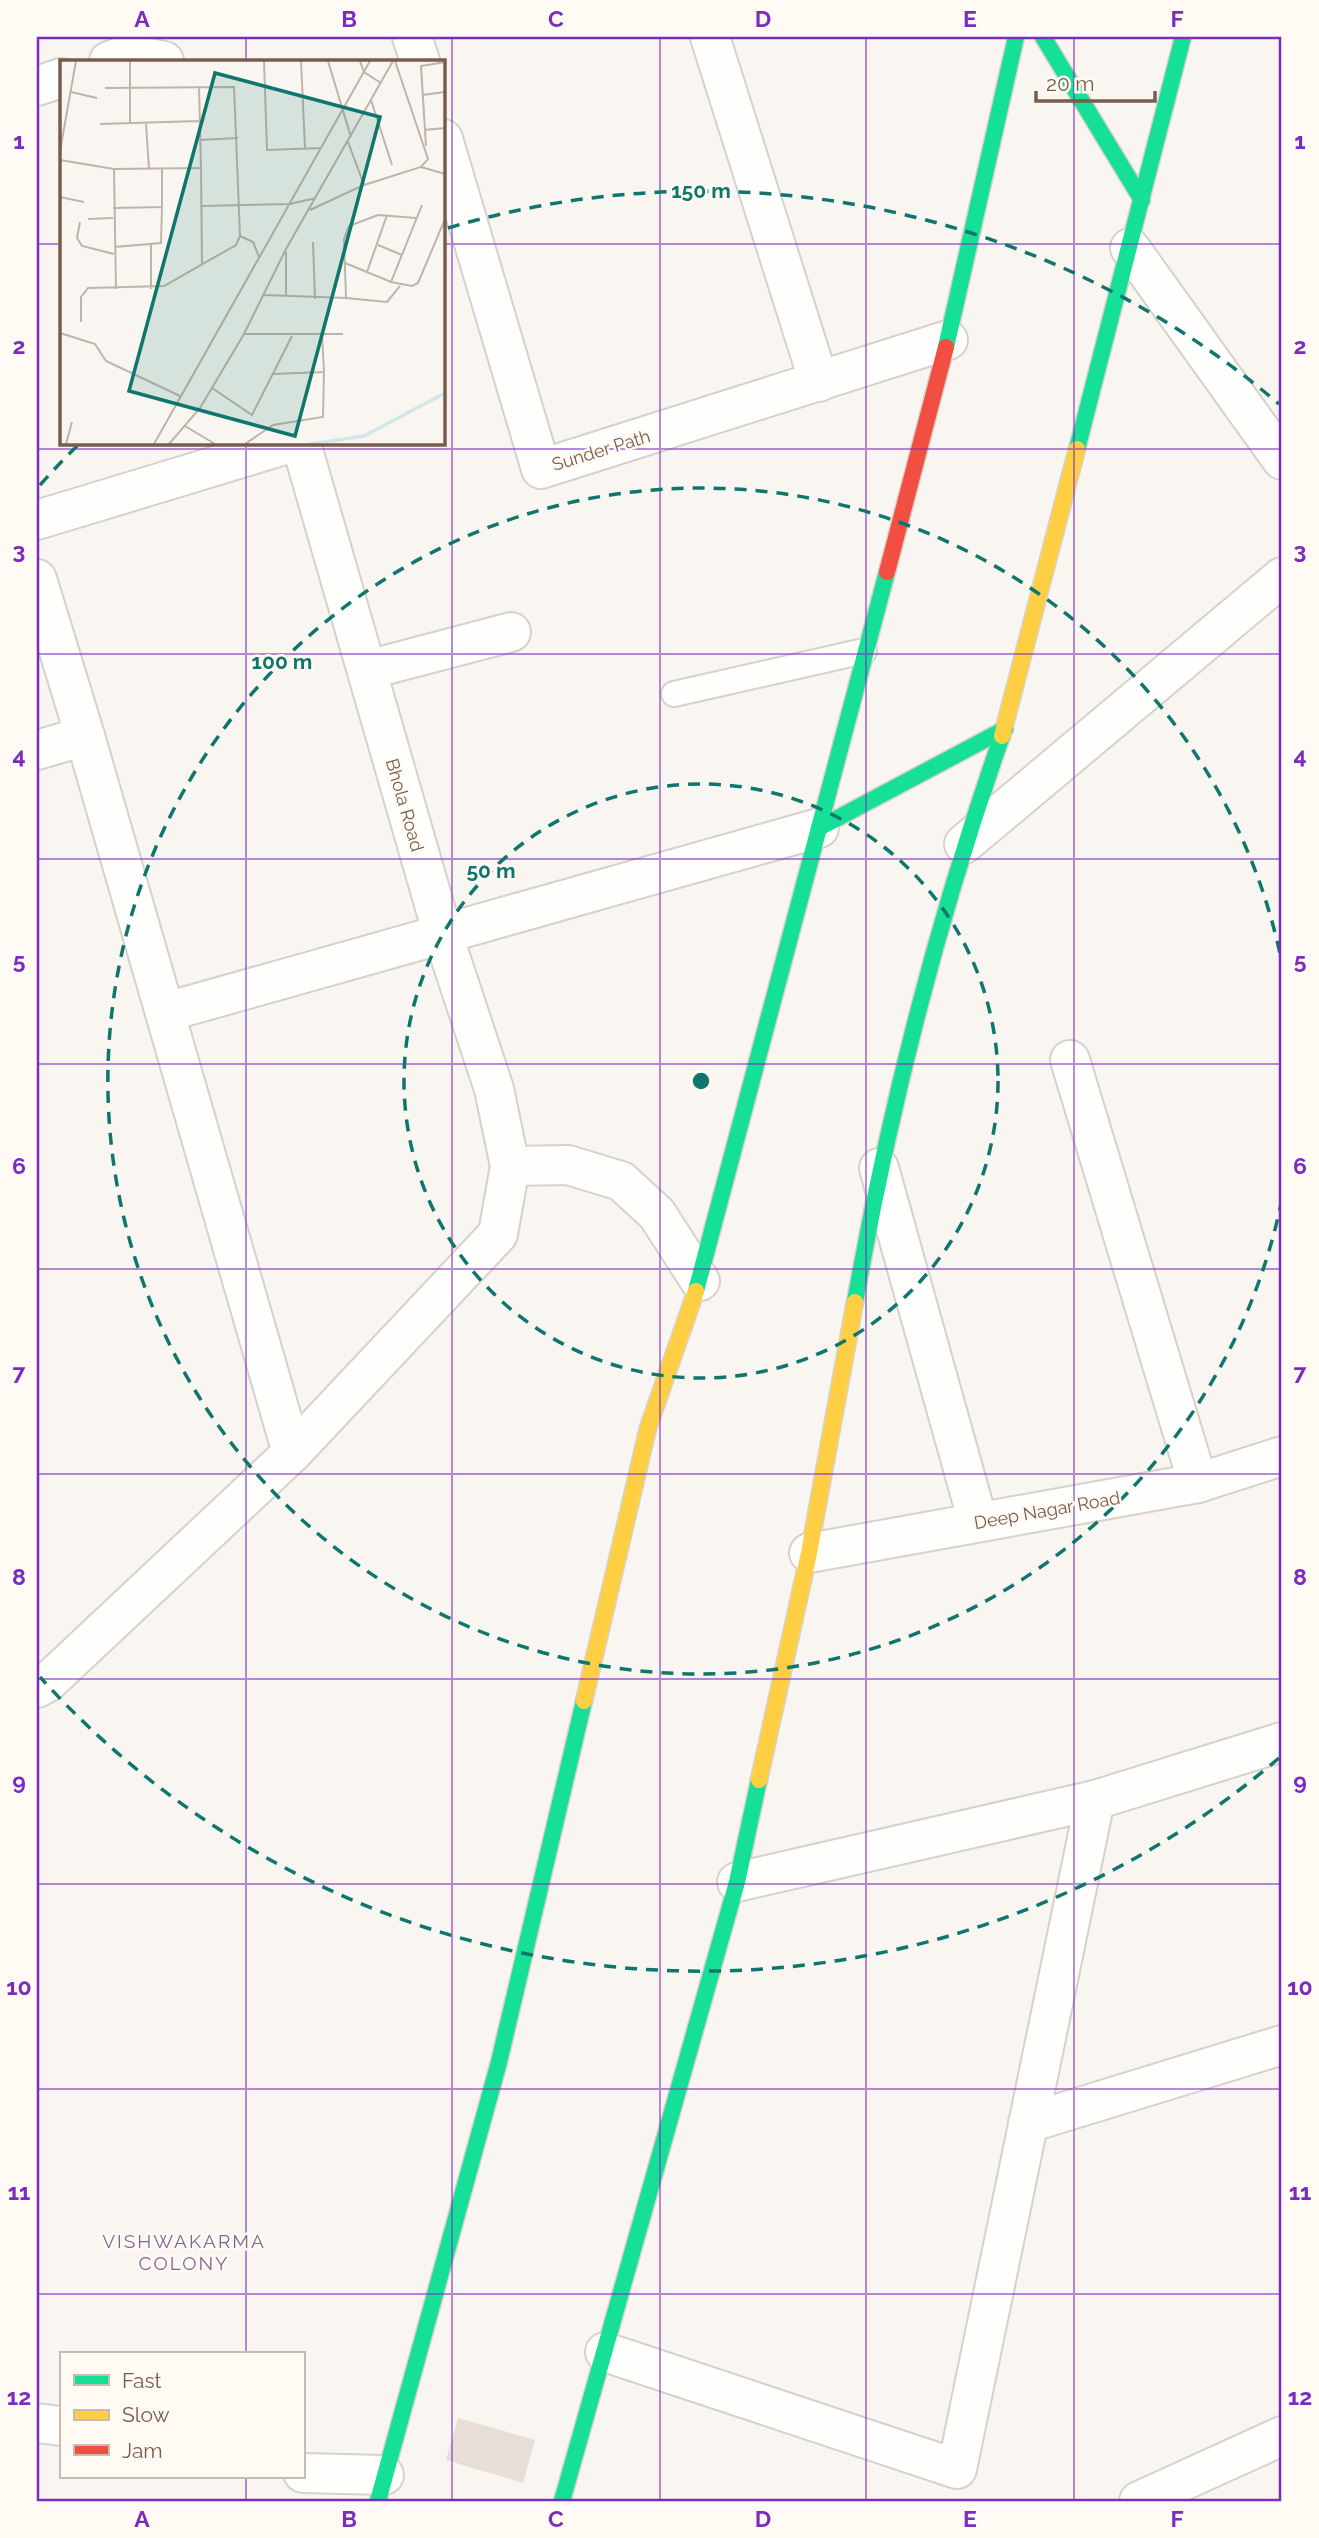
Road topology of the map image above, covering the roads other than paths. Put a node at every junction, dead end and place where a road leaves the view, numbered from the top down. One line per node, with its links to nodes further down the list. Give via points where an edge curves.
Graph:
1 (412, 37): 8 (street)
2 (710, 37): 15 (street)
3 (1016, 37): 14 (street)
4 (1043, 37): 12 (street)
5 (1183, 37): 12 (street)
6 (112, 60): 7 (street, via 128,54)
7 (159, 60)
8 (419, 60)
9 (60, 78): 10 (street)
10 (37, 86)
11 (444, 142): 15 (street, Sunder Path, via 541,469)
12 (1142, 200): 13 (street)
13 (1130, 248): 18 (street); 26 (street)
14 (948, 340): 15 (street, Sunder Path); 23 (street)
15 (820, 382)
16 (287, 444): 19 (street)
17 (301, 444): 24 (street, Bhola Road)
18 (1282, 460)
19 (37, 520)
20 (1282, 577): 30 (street)
21 (37, 579): 27 (street)
22 (511, 632): 24 (street)
23 (864, 651): 25 (lane); 29 (street)
24 (367, 670): 31 (street, Bhola Road)
25 (674, 694)
26 (1005, 729): 29 (street); 30 (street)
27 (85, 736): 28 (street); 32 (street)
28 (37, 750)
29 (820, 828): 31 (street); 36 (street)
30 (964, 845): 35 (street)
31 (443, 935): 32 (street); 34 (street, Bhola Road, via 494,1089)
32 (166, 1012): 37 (street)
33 (1070, 1060): 39 (street)
34 (510, 1166): 36 (street, via 568,1165 621,1181 657,1214); 37 (street, via 498,1234)
35 (879, 1168): 40 (street); 41 (street)
36 (700, 1280): 53 (street, via 648,1428 499,2062)
37 (292, 1453): 42 (street)
38 (1282, 1456): 39 (street, Deep Nagar Road)
39 (1198, 1483): 40 (street, Deep Nagar Road)
40 (978, 1522): 41 (street, Deep Nagar Road)
41 (809, 1553): 45 (street)
42 (37, 1688)
43 (1282, 1742): 44 (street)
44 (1095, 1800): 45 (street); 47 (street)
45 (737, 1882): 48 (street)
46 (1282, 2045): 47 (street)
47 (1028, 2123): 48 (street, via 957,2469)
48 (605, 2352): 54 (street)
49 (37, 2423): 50 (street)
50 (60, 2426)
51 (1282, 2436): 55 (street)
52 (304, 2473): 53 (street)
53 (381, 2488)
54 (562, 2501)
55 (1139, 2501)

